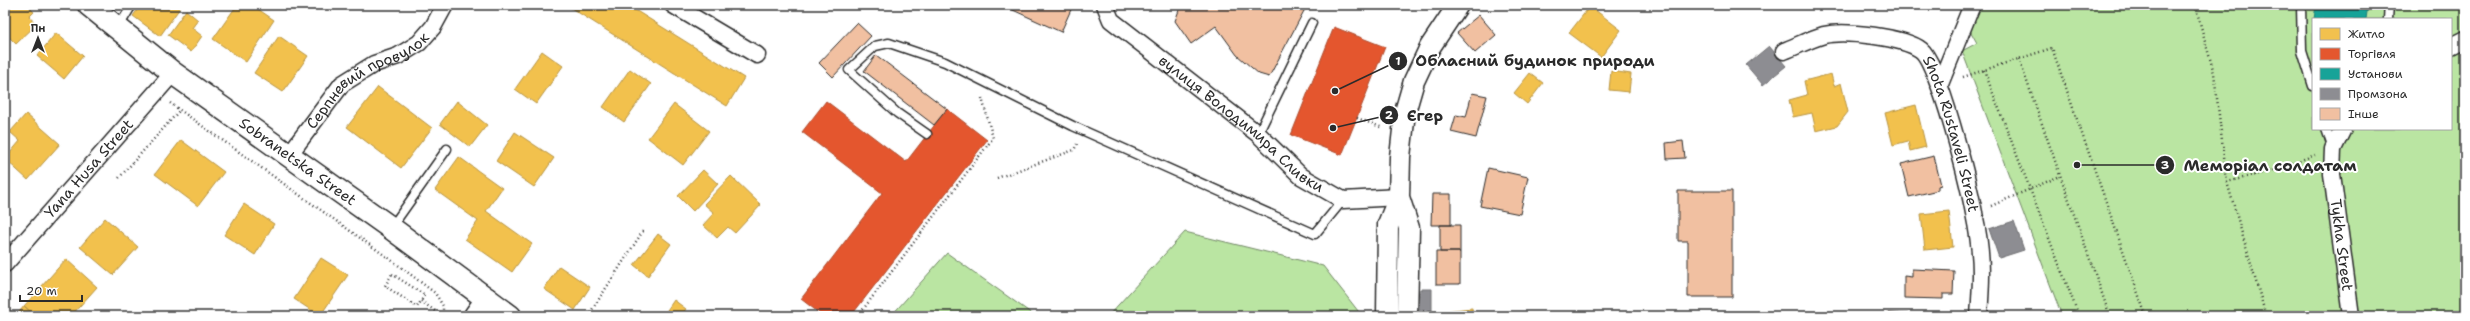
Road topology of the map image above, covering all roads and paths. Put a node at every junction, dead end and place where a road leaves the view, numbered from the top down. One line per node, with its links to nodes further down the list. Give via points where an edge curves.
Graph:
1 (89, 5): 13 (main road, Sobranetska Street)
2 (132, 5): 13 (lane)
3 (445, 5): 35 (street, Серпневий провулок, via 433,27 420,43 398,56 374,64 342,84)
4 (673, 5): 17 (street)
5 (1105, 5): 31 (street, вулиця Володимира Сливки, via 1111,20)
6 (1458, 5): 32 (street, via 1430,47 1414,81 1405,112)
7 (1972, 5): 23 (street)
8 (2195, 5): 39 (path, via 2214,73)
9 (2301, 5): 22 (lane, via 2302,51)
10 (2389, 5): 11 (lane)
11 (2388, 18)
12 (1312, 23): 31 (lane)
13 (117, 29): 20 (main road, Sobranetska Street)
14 (2465, 39): 15 (street)
15 (2452, 46)
16 (1784, 51): 23 (street, Shota Rustaveli Street, via 1824,35 1840,33 1904,41 1922,50)
17 (757, 55)
18 (2019, 58): 19 (path); 36 (path); 57 (path, via 2052,48)
19 (1984, 70): 23 (path); 40 (path)
20 (173, 73): 24 (street, Yana Husa Street); 35 (main road, Sobranetska Street)
21 (977, 78): 29 (lane); 30 (lane, via 945,62 889,43 875,46 849,70 898,113); 51 (path, via 993,138)
22 (2312, 83)
23 (1940, 84): 43 (street, Shota Rustaveli Street)
24 (156, 93): 25 (path); 46 (street, Yana Husa Street)
25 (179, 111): 37 (path); 47 (path, via 435,293 443,306 443,316)
26 (1357, 118): 32 (path)
27 (2326, 130): 34 (lane)
28 (2342, 130): 34 (street, Tykha Street)
29 (1083, 131): 38 (path, via 1074,150); 42 (lane, via 1315,234)
30 (927, 134)
31 (1258, 134): 42 (street, вулиця Володимира Сливки, via 1301,176)
32 (1402, 136): 41 (street)
33 (447, 149): 44 (lane)
34 (2333, 149): 39 (path, via 2271,171); 59 (street, Tykha Street, via 2332,174)
35 (289, 155): 44 (main road, Sobranetska Street)
36 (2060, 176): 40 (path); 56 (path)
37 (119, 178)
38 (997, 178)
39 (2227, 182): 58 (path)
40 (2030, 189): 43 (path); 55 (path)
41 (1399, 197): 42 (street); 52 (street, via 1388,224); 53 (street, via 1408,228)
42 (1343, 200)
43 (1974, 214): 54 (street, Shota Rustaveli Street, via 1981,273)
44 (391, 228): 48 (main road, Sobranetska Street)
45 (643, 231): 50 (path)
46 (5, 264)
47 (421, 301): 47 (path, via 417,307 384,286 392,274 425,295)
48 (481, 308): 49 (main road, Sobranetska Street)
49 (510, 316)
50 (588, 316)
51 (858, 316)
52 (1386, 316)
53 (1407, 316)
54 (1979, 316)
55 (2079, 316)
56 (2110, 316)
57 (2146, 316)
58 (2266, 316)
59 (2351, 316)

